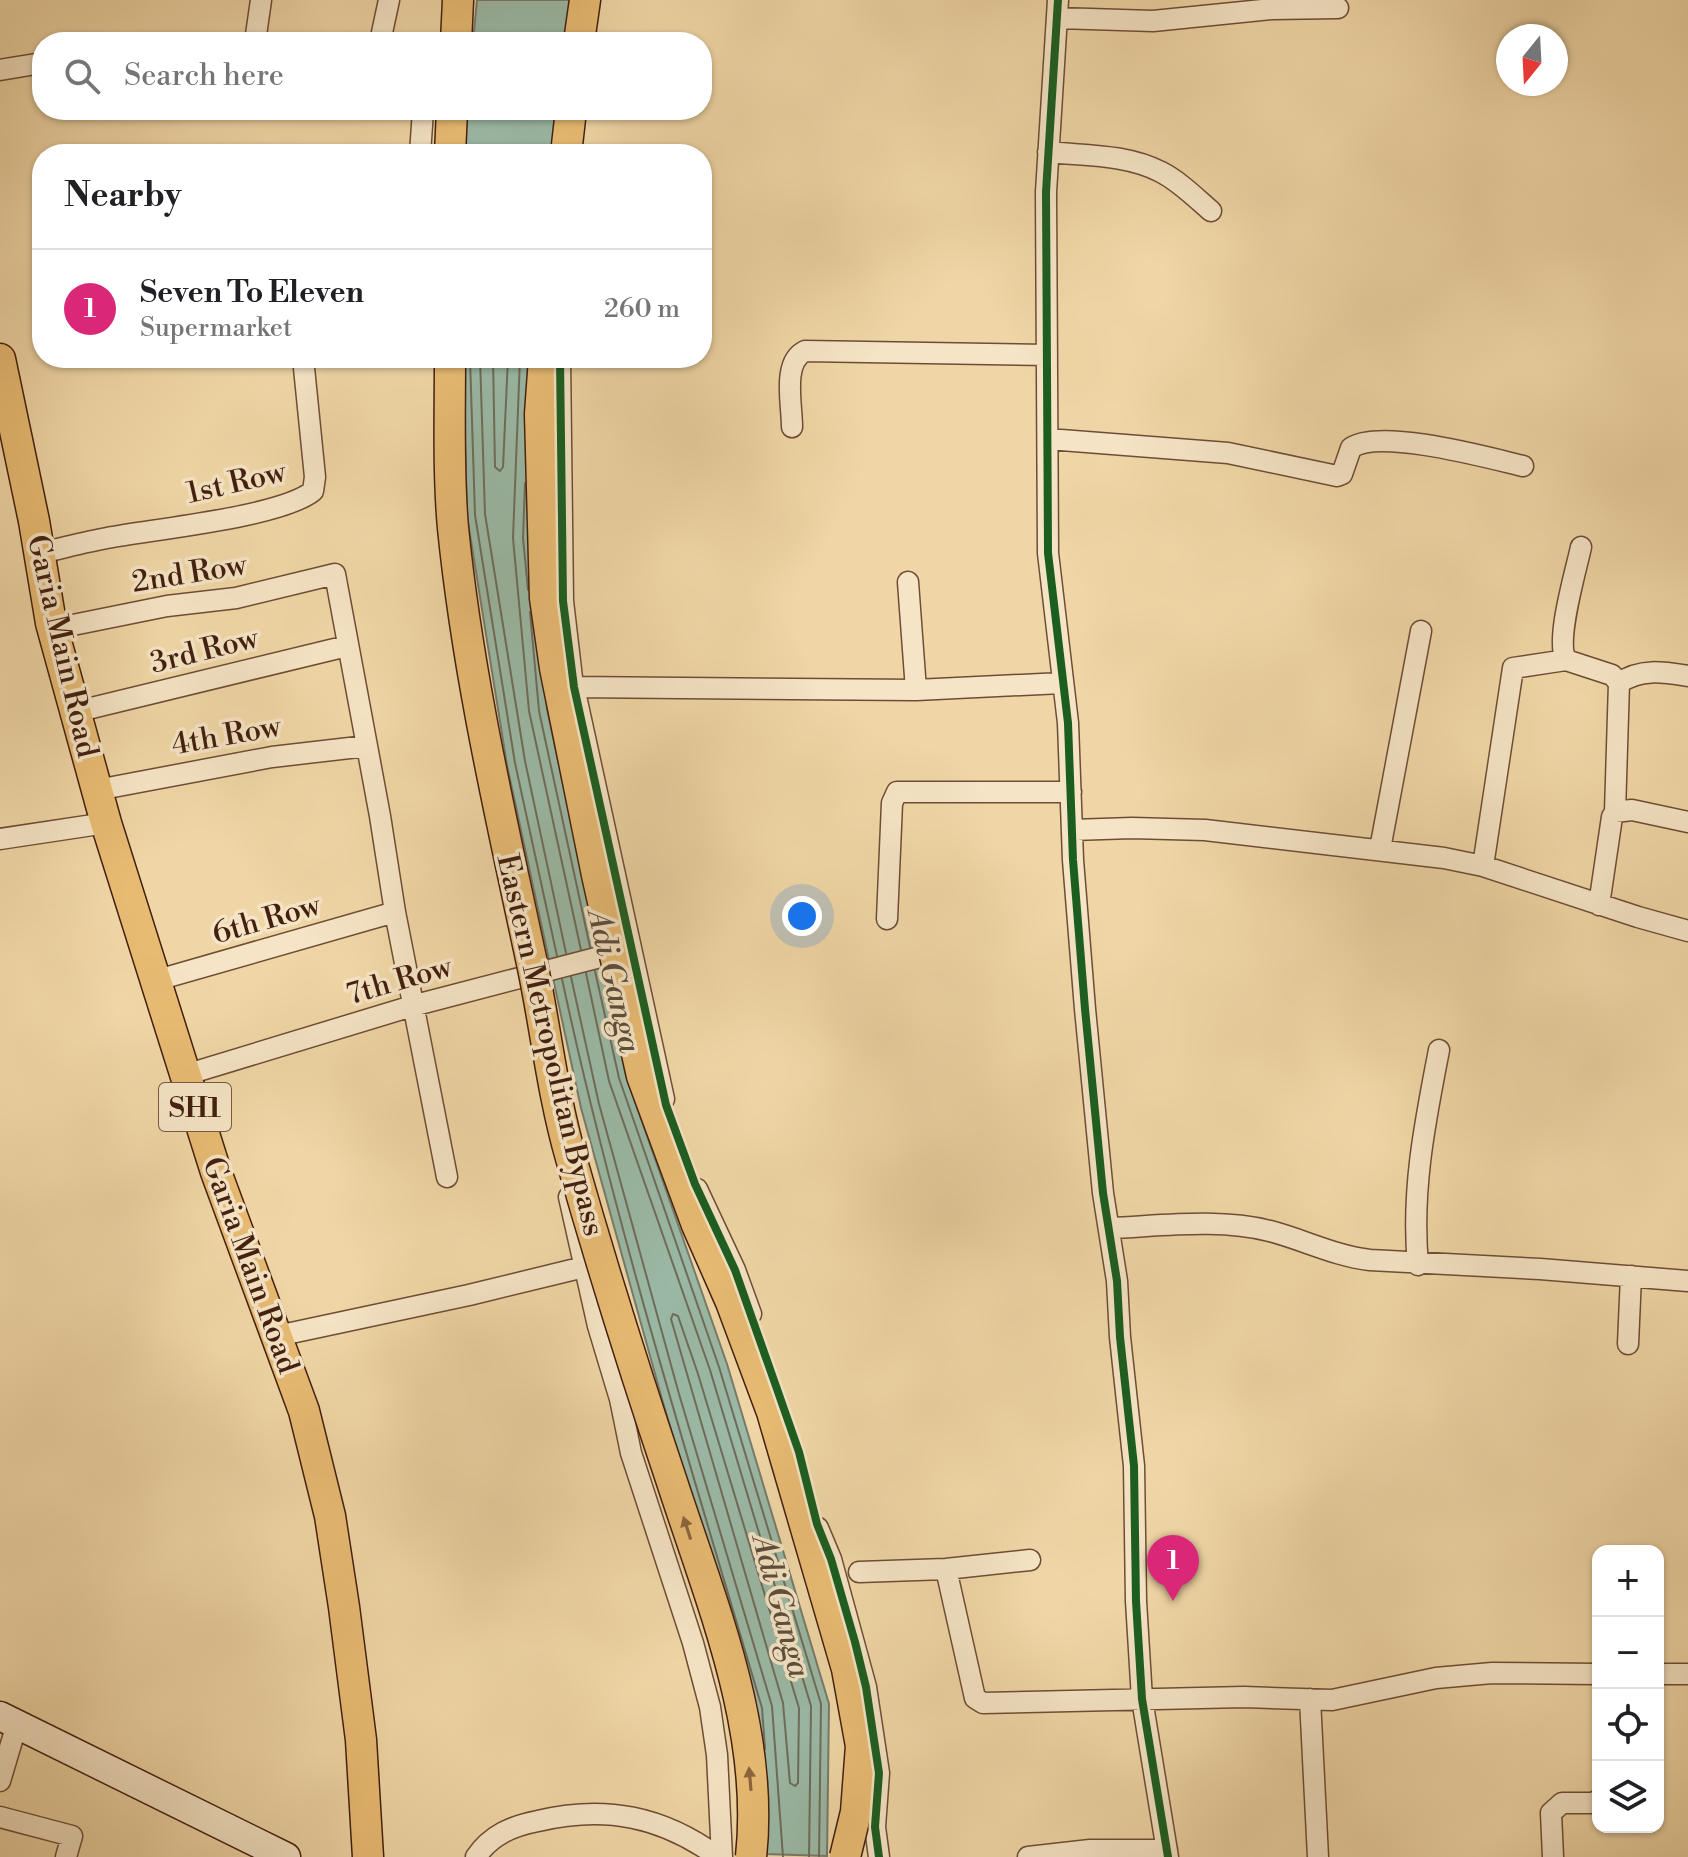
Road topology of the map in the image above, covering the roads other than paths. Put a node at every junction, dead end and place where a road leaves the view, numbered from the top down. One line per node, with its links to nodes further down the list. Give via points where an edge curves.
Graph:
1 (261, 0): 7 (street)
2 (389, 0): 8 (street)
3 (458, 0): 9 (main road)
4 (585, 0): 10 (main road)
5 (1338, 8): 6 (street, via 1153,21)
6 (1058, 9): 19 (street)
7 (256, 32)
8 (382, 32)
9 (456, 32)
10 (580, 32)
11 (32, 65): 12 (street)
12 (0, 70)
13 (422, 120): 16 (street)
14 (452, 120): 17 (main road)
15 (570, 120): 18 (main road)
16 (421, 144)
17 (450, 144)
18 (567, 144)
19 (1048, 152): 20 (street, via 1143,164); 21 (street)
20 (1211, 211)
21 (1047, 355): 28 (street, via 805,351 791,365); 29 (street)
22 (0, 359): 32 (main road, Garia Main Road / SH1)
23 (304, 368): 32 (street, 1st Row, via 315,477 313,491 303,499)
24 (436, 368): 59 (street, via 442,543 459,665)
25 (450, 368): 90 (main road, Eastern Metropolitan Bypass, one-way to 25, bridge, via 749,1766 735,1676 569,1152 494,793 453,526)
26 (543, 368): 91 (main road, bridge, via 545,598 555,668 642,1076 772,1412 847,1669 861,1746 856,1812)
27 (560, 368): 41 (street, via 563,601)
28 (792, 427)
29 (1048, 439): 30 (street, via 1228,453 1337,476 1351,448 1365,443 1444,447); 39 (street, via 1048,553)
30 (1523, 466)
31 (1581, 547): 37 (street, via 1564,631)
32 (40, 553): 34 (main road, Garia Main Road / SH1)
33 (908, 582): 42 (street)
34 (53, 629): 36 (street, 2nd Row, via 236,598 335,574); 43 (main road, Garia Main Road / SH1)
35 (1421, 631): 52 (street)
36 (347, 646): 43 (street, 3rd Row); 44 (street)
37 (1566, 660): 40 (street, via 1612,675); 53 (street, via 1513,668)
38 (1688, 676): 40 (street, via 1647,671)
39 (1062, 683): 42 (street); 46 (street)
40 (1619, 683): 47 (street)
41 (574, 687): 42 (street); 58 (street)
42 (916, 690)
43 (75, 712): 45 (main road, Garia Main Road / SH1)
44 (367, 746): 45 (street, 4th Row, via 284,755); 55 (street)
45 (97, 790): 49 (main road, Garia Main Road / SH1)
46 (1071, 792): 50 (street); 56 (street, via 897,792 892,803)
47 (1615, 812): 48 (street, via 1632,810); 54 (street)
48 (1688, 822)
49 (106, 823): 51 (street); 60 (main road, Garia Main Road / SH1)
50 (1073, 830): 52 (street, via 1205,830); 65 (street, via 1085,1009)
51 (0, 839)
52 (1380, 849): 53 (street)
53 (1483, 866): 54 (street)
54 (1599, 905): 57 (street)
55 (395, 912): 60 (street, 6th Row); 61 (street)
56 (887, 919)
57 (1688, 931)
58 (632, 949): 59 (street, 7th Row); 92 (street, via 666,1105 735,1270 777,1389 855,1642 879,1773)
59 (522, 978): 61 (street, 7th Row); 67 (street)
60 (154, 981): 63 (main road, Garia Main Road / SH1)
61 (412, 1006): 63 (street, 7th Row); 64 (street)
62 (1439, 1050): 66 (street, via 1420,1147 1415,1202)
63 (185, 1075): 70 (main road, Garia Main Road / SH1)
64 (447, 1177)
65 (1109, 1228): 66 (street, via 1251,1228 1347,1257); 78 (street, via 1134,1466)
66 (1418, 1265): 68 (street)
67 (584, 1267): 70 (street); 89 (street, via 631,1453 710,1707)
68 (1631, 1276): 69 (street); 71 (street)
69 (1688, 1281)
70 (277, 1336): 87 (main road, Garia Main Road / SH1, via 304,1411 330,1516 361,1740)
71 (1628, 1344)
72 (1030, 1560): 73 (street)
73 (946, 1569): 74 (street); 78 (street, via 977,1701)
74 (859, 1572)
75 (1592, 1674): 79 (street, via 1492,1673 1436,1678 1342,1699)
76 (1664, 1674): 77 (street)
77 (1688, 1674)
78 (1142, 1699): 79 (street); 84 (street)
79 (1310, 1699): 94 (street)
80 (8, 1720): 81 (street); 86 (main road)
81 (0, 1781)
82 (1592, 1803): 95 (street, via 1562,1803 1551,1813)
83 (0, 1817): 85 (street, via 72,1836)
84 (1168, 1853): 93 (street, via 1090,1850)
85 (66, 1857)
86 (286, 1857)
87 (368, 1857)
88 (476, 1857): 89 (street, via 494,1837 528,1823 610,1813 684,1834)
89 (720, 1857)
90 (751, 1857)
91 (845, 1857)
92 (879, 1857)
93 (1028, 1857)
94 (1318, 1857)
95 (1553, 1857)

